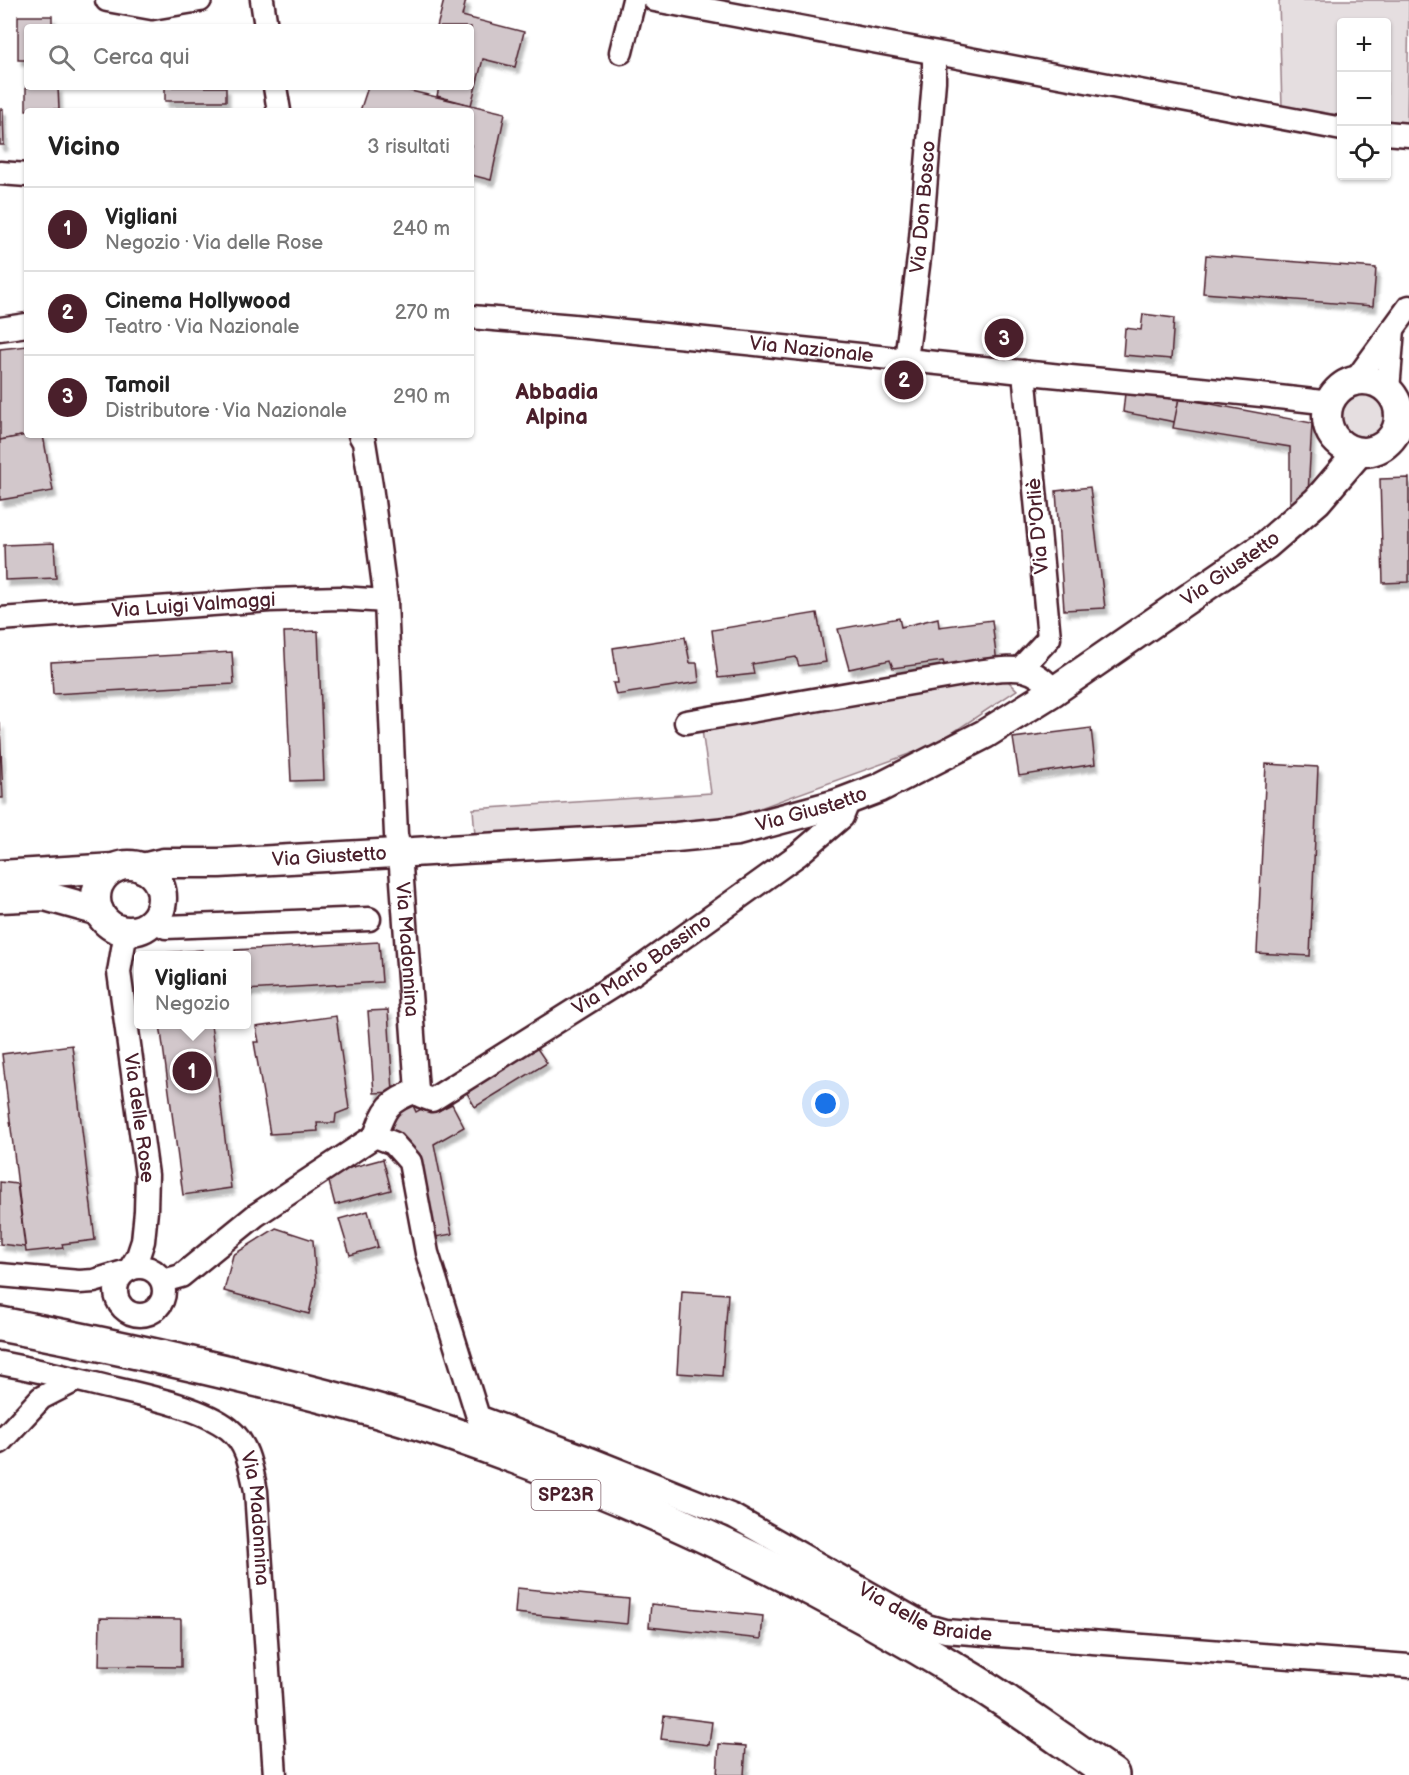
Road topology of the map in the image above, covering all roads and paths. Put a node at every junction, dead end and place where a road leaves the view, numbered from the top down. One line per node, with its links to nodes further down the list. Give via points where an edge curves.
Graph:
1 (107, 0): 2 (street, via 152,8)
2 (200, 0)
3 (262, 0): 6 (street)
4 (634, 0): 7 (street)
5 (655, 0): 8 (street)
6 (266, 24)
7 (621, 52)
8 (934, 53): 11 (street); 21 (street, Via Don Bosco, via 920,250)
9 (276, 90): 10 (street)
10 (278, 108)
11 (1337, 128)
12 (1391, 133): 13 (street)
13 (1409, 135)
14 (0, 173): 15 (street)
15 (24, 176)
16 (1409, 307): 20 (street)
17 (474, 317): 21 (street, Via Nazionale)
18 (24, 325): 19 (street)
19 (0, 329)
20 (1393, 329): 23 (street); 24 (street)
21 (906, 360): 22 (street, Via Nazionale)
22 (1024, 372): 25 (street, Via Nazionale); 31 (street, Via D'Orliè, via 1049,638)
23 (1355, 381): 24 (main road, via 1378,383); 25 (main road, via 1335,393)
24 (1398, 399): 26 (main road)
25 (1330, 403): 28 (main road, via 1327,420 1333,435)
26 (1402, 430): 28 (main road, via 1370,452)
27 (362, 438): 29 (street, Via Madonnina)
28 (1348, 447): 32 (main road, Via Giustetto, via 1317,501 1266,545)
29 (386, 601): 30 (street, Via Luigi Valmaggi, via 270,600); 35 (street, Via Madonnina)
30 (0, 619)
31 (1021, 668): 32 (street, via 1043,677); 33 (street, via 975,672)
32 (1054, 691): 34 (main road, Via Giustetto, via 985,734)
33 (686, 722)
34 (849, 800): 35 (main road, Via Giustetto, via 727,832); 45 (street, Via Mario Bassino, via 842,817 799,854 632,974 432,1100)
35 (400, 853): 36 (main road, Via Giustetto); 45 (street, Via Madonnina)
36 (219, 863): 37 (main road, Via Giustetto, via 163,863); 39 (main road, Via Giustetto, via 187,875)
37 (128, 868): 38 (main road, Via Giustetto); 39 (main road, via 152,874); 41 (main road, via 106,874 100,882 96,902)
38 (0, 874)
39 (162, 893): 43 (main road, via 162,903)
40 (0, 898): 41 (main road, via 45,896)
41 (99, 912): 44 (main road, via 114,928)
42 (369, 919): 43 (street, via 166,927)
43 (153, 920): 44 (main road, via 145,927)
44 (126, 931): 47 (street, Via delle Rose, via 119,972)
45 (417, 1091): 46 (street, via 401,1096 383,1111)
46 (375, 1136): 50 (street, via 256,1215 181,1276); 58 (street, Via delle Braide, via 393,1143 410,1162 427,1253 478,1417 733,1516 927,1626 945,1631)
47 (147, 1175): 48 (street, Via delle Rose, via 143,1241); 50 (street)
48 (127, 1270): 49 (street, via 79,1282); 50 (street, via 145,1267); 50 (street, Via delle Rose, via 117,1285 118,1300 136,1314 159,1306 164,1294)
49 (0, 1275)
50 (160, 1278)
51 (0, 1311): 54 (highway, via 62,1324)
52 (0, 1324): 54 (highway, SP23R)
53 (0, 1338): 60 (highway, SP23R, via 204,1381 340,1418 572,1497 811,1608 965,1696)
54 (100, 1343): 61 (highway, SP23R, via 336,1399 426,1426 634,1504 880,1625 974,1681)
55 (0, 1363): 56 (street, Via Madonnina)
56 (76, 1380): 57 (street, via 41,1398); 59 (street, Via Madonnina, via 196,1412 230,1429 247,1452 256,1491)
57 (0, 1442)
58 (1409, 1666)
59 (275, 1775)
60 (1081, 1775)
61 (1112, 1775)

